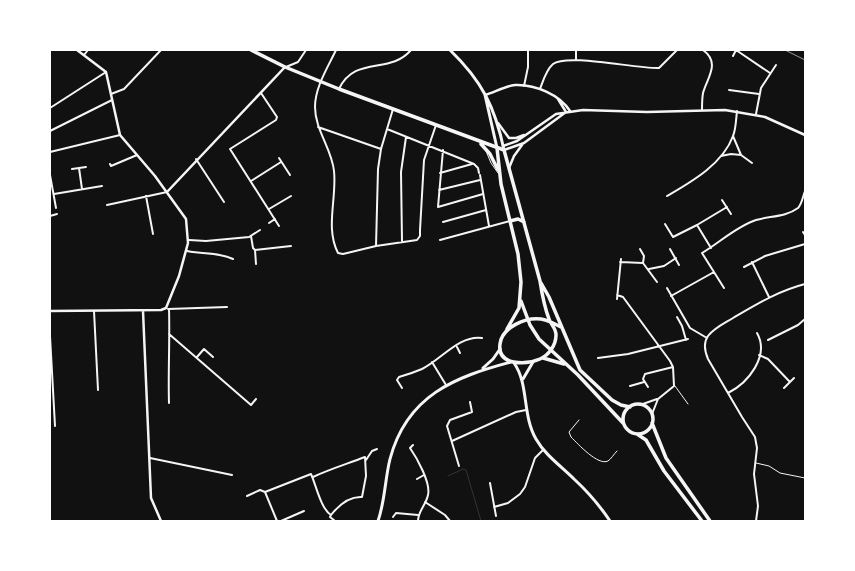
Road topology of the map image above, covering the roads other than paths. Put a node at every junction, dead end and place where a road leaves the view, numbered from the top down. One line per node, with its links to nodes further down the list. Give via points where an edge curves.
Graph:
1 (77, 50): 14 (street)
2 (88, 50): 14 (street)
3 (161, 50): 27 (street, via 124,89)
4 (251, 50): 18 (highway)
5 (306, 50): 18 (street, via 302,58)
6 (336, 50): 21 (street)
7 (411, 50): 23 (street, via 396,62 356,70 346,77)
8 (450, 50): 29 (main road, via 471,73)
9 (528, 50): 22 (street)
10 (576, 50): 16 (street)
11 (677, 50): 16 (street, via 659,68)
12 (703, 50): 34 (street, via 709,56 713,67 703,94)
13 (736, 50): 15 (street); 20 (street)
14 (84, 55): 19 (street)
15 (733, 56)
16 (576, 60): 24 (street, via 554,63)
17 (776, 65): 20 (street)
18 (285, 67): 21 (highway); 26 (street)
19 (106, 72): 27 (street); 32 (street)
20 (770, 73): 28 (street)
21 (321, 81): 23 (highway); 41 (street, via 315,107)
22 (524, 86): 24 (street); 29 (street, via 510,86)
23 (339, 89): 33 (highway)
24 (540, 90): 30 (street)
25 (729, 90): 28 (street)
26 (260, 92): 62 (street); 76 (street, via 277,117 276,120 230,149)
27 (111, 94): 31 (street)
28 (759, 94): 38 (street)
29 (485, 95): 39 (main road); 53 (main road)
30 (557, 98): 35 (street, via 564,102); 37 (street)
31 (112, 100): 43 (street); 45 (street)
32 (50, 108)
33 (393, 109): 40 (highway); 42 (street)
34 (702, 110): 35 (street); 36 (street)
35 (570, 111): 37 (street)
36 (737, 111): 38 (street); 48 (street)
37 (566, 112): 44 (street, via 550,118); 50 (street)
38 (756, 114): 46 (street)
39 (497, 122): 44 (street, via 510,138); 52 (main road)
40 (436, 125): 49 (highway); 51 (street)
41 (318, 127): 54 (street); 117 (street, via 334,171 331,223 338,253)
42 (387, 128): 47 (street); 54 (street)
43 (50, 131)
44 (528, 133): 52 (street, via 516,142)
45 (120, 134): 57 (street); 58 (street)
46 (805, 135)
47 (406, 136): 51 (street); 114 (street, via 401,172)
48 (733, 136): 59 (street); 60 (street)
49 (478, 141): 53 (highway); 74 (highway, via 491,155)
50 (524, 143): 56 (street); 70 (street, via 514,156)
51 (428, 144): 55 (street); 114 (street, via 424,160 420,236 416,240)
52 (503, 146): 53 (main road); 56 (main road)
53 (497, 148): 56 (highway); 74 (highway)
54 (381, 149): 117 (street)
55 (443, 150): 66 (street); 71 (street)
56 (504, 150): 70 (highway)
57 (50, 152)
58 (137, 155): 65 (street); 81 (street)
59 (741, 155): 60 (street); 64 (street)
60 (721, 156): 86 (street, via 699,176)
61 (279, 158): 63 (street)
62 (196, 159): 81 (street); 89 (street)
63 (281, 162): 73 (street); 76 (street)
64 (752, 163)
65 (110, 164)
66 (474, 164): 71 (street); 75 (street, via 478,168)
67 (86, 167): 68 (street)
68 (79, 168): 69 (street); 78 (street)
69 (72, 169)
70 (509, 169): 101 (highway)
71 (440, 174): 79 (street)
72 (50, 175): 82 (street)
73 (290, 175)
74 (500, 175): 99 (highway)
75 (480, 180): 79 (street); 83 (street)
76 (251, 181): 93 (street)
77 (102, 186): 78 (street)
78 (82, 189): 82 (street)
79 (439, 190): 83 (street, via 438,207)
80 (805, 191): 88 (street)
81 (167, 192): 84 (street); 112 (street, via 186,219)
82 (54, 194): 92 (street)
83 (483, 194): 94 (street)
84 (146, 196): 90 (street); 109 (street)
85 (291, 196): 93 (street)
86 (667, 196)
87 (722, 200): 91 (street)
88 (804, 200): 118 (street, via 796,209 780,216 752,222)
89 (224, 202)
90 (107, 205)
91 (727, 207): 96 (street); 104 (street)
92 (56, 208)
93 (269, 209): 98 (street)
94 (486, 210): 100 (street); 106 (street)
95 (58, 214): 97 (street)
96 (731, 214)
97 (50, 216)
98 (275, 219): 102 (street); 105 (street)
99 (510, 221): 101 (highway, via 519,219); 106 (street); 141 (highway, via 519,262)
100 (443, 222)
101 (524, 222): 132 (highway)
102 (269, 223)
103 (665, 224): 104 (street, via 673,237)
104 (697, 225): 118 (street)
105 (279, 226)
106 (489, 226): 113 (street)
107 (260, 230): 111 (street)
108 (804, 232): 110 (street)
109 (153, 234)
110 (805, 235)
111 (251, 236): 112 (street, via 206,241); 121 (street)
112 (189, 240): 122 (street)
113 (440, 240)
114 (402, 242): 117 (street)
115 (805, 244): 125 (street, via 781,250)
116 (292, 246): 121 (street)
117 (376, 246)
118 (711, 248): 131 (street, via 702,253)
119 (640, 249): 126 (street, via 644,256)
120 (670, 249): 123 (street)
121 (255, 250): 127 (street)
122 (187, 251): 124 (street, via 203,254 215,252); 143 (street)
123 (676, 258): 128 (street); 130 (street, via 664,266)
124 (233, 259)
125 (752, 262): 129 (street); 139 (street)
126 (643, 263): 130 (street); 137 (street, via 620,260)
127 (256, 264)
128 (679, 264)
129 (744, 267)
130 (649, 269): 133 (street)
131 (714, 272): 136 (street); 138 (street)
132 (540, 280): 150 (highway); 151 (highway)
133 (657, 282)
134 (805, 284): 139 (street)
135 (666, 288): 138 (street)
136 (724, 288)
137 (617, 295): 140 (street); 160 (street, via 623,297)
138 (671, 296): 157 (street, via 690,328)
139 (769, 297): 157 (street, via 719,326)
140 (617, 299)
141 (521, 300): 149 (highway); 154 (highway, via 518,312)
142 (227, 307): 143 (street)
143 (167, 309): 146 (street); 153 (street)
144 (50, 311): 145 (street)
145 (94, 311): 146 (street); 186 (street)
146 (143, 311): 207 (street)
147 (677, 317): 160 (street, via 687,340)
148 (805, 319): 158 (street)
149 (528, 320): 150 (highway, via 541,319); 154 (highway); 162 (highway)
150 (550, 322): 151 (highway); 162 (highway, via 555,328 556,335)
151 (561, 327): 194 (highway, via 583,373 612,400)
152 (757, 333): 164 (street, via 761,344)
153 (170, 334): 165 (street); 191 (street, via 167,363)
154 (504, 334): 161 (highway)
155 (50, 336): 176 (street)
156 (482, 338): 159 (street, via 473,337)
157 (707, 338): 187 (street, via 706,354)
158 (768, 340)
159 (456, 346): 163 (street); 169 (street)
160 (659, 347): 168 (street); 173 (street)
161 (500, 348): 170 (highway, via 503,355); 174 (main road)
162 (550, 351): 167 (highway); 172 (highway)
163 (460, 353)
164 (759, 355): 177 (street, via 768,359); 187 (street, via 750,377)
165 (197, 357): 166 (street, via 204,349); 188 (street, via 251,405)
166 (213, 357)
167 (542, 358): 171 (highway); 172 (highway)
168 (598, 358)
169 (432, 362): 180 (street); 184 (street, via 399,378)
170 (513, 362): 171 (highway); 174 (main road); 179 (main road, via 520,372)
171 (533, 362): 179 (main road)
172 (566, 365): 198 (highway)
173 (673, 367): 178 (street, via 645,374); 183 (street)
174 (481, 370): 180 (main road)
175 (794, 378): 177 (street)
176 (51, 380): 200 (street)
177 (789, 381): 185 (street)
178 (644, 382): 181 (street); 182 (street)
179 (522, 383): 195 (main road)
180 (446, 385): 230 (main road, via 421,404 400,434 390,458)
181 (630, 386)
182 (648, 386)
183 (674, 386): 189 (street); 192 (lane)
184 (402, 388)
185 (784, 388)
186 (98, 390)
187 (728, 393): 209 (street, via 744,422 753,432 757,448)
188 (256, 399)
189 (658, 399): 193 (street); 196 (street)
190 (470, 402): 202 (street, via 472,412 450,420 447,424)
191 (169, 403)
192 (688, 404)
193 (640, 405): 194 (highway); 196 (highway, via 645,406)
194 (630, 407): 198 (highway, via 625,412)
195 (526, 410): 202 (street, via 516,412); 205 (main road, via 530,428)
196 (652, 414): 199 (highway)
197 (579, 420): 206 (lane, via 570,429 571,437 597,460 608,461)
198 (623, 423): 201 (highway, via 629,432)
199 (652, 424): 201 (highway, via 646,432); 235 (highway, via 666,458)
200 (55, 426)
201 (637, 434): 234 (highway, via 646,440 664,471)
202 (452, 441): 210 (street)
203 (413, 445): 212 (street, via 410,448)
204 (377, 449): 208 (street, via 372,451)
205 (543, 450): 220 (street, via 535,458 520,494 508,503); 233 (main road, via 584,489)
206 (617, 451)
207 (150, 458): 211 (street); 226 (street, via 151,498)
208 (366, 460): 213 (street, via 365,457); 222 (street, via 362,498 357,497 340,504)
209 (756, 463): 214 (lane, via 769,466 780,473); 236 (street)
210 (459, 466)
211 (232, 475)
212 (424, 475): 215 (street); 219 (street, via 428,486)
213 (313, 477): 217 (street, via 311,474); 222 (street, via 323,508)
214 (805, 478)
215 (417, 479)
216 (490, 483): 220 (street)
217 (265, 492): 218 (street, via 260,490); 227 (street)
218 (247, 496)
219 (425, 502): 223 (street); 232 (street)
220 (494, 507): 224 (street)
221 (304, 511): 228 (street)
222 (331, 515): 229 (street, via 330,517)
223 (418, 515): 225 (street, via 396,513); 231 (street)
224 (496, 516)
225 (393, 517)
226 (161, 521)
227 (277, 521)
228 (281, 521)
229 (336, 521)
230 (378, 521)
231 (418, 521)
232 (450, 521)
233 (610, 521)
234 (702, 521)
235 (710, 521)
236 (756, 521)

